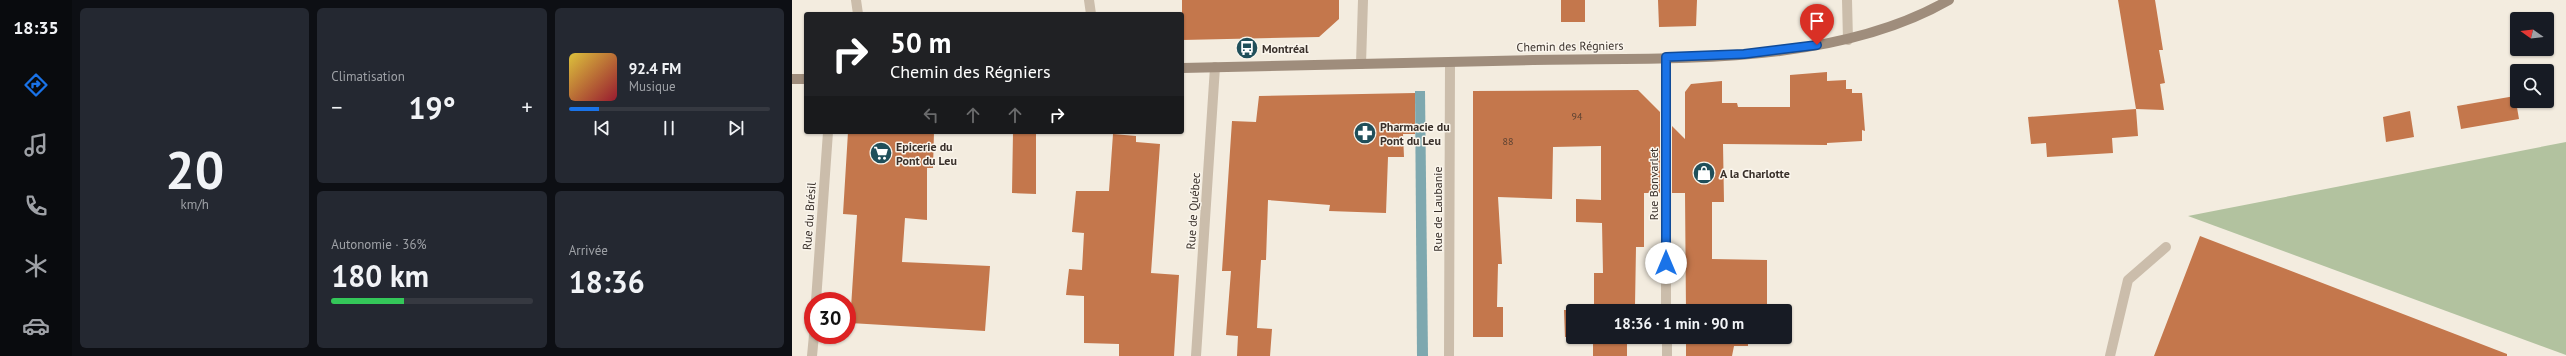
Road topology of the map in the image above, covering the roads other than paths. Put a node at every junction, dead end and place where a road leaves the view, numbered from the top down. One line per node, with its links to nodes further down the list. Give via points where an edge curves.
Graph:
1 (856, 0): 6 (street)
2 (1089, 0): 7 (street)
3 (1363, 0): 11 (street)
4 (1847, 0): 8 (street)
5 (1949, 0): 8 (main road, Chemin des Régniers, via 1902,24)
6 (858, 12)
7 (1091, 12)
8 (1848, 40): 9 (main road, Chemin des Régniers, via 1775,51)
9 (1666, 57): 10 (main road, Chemin des Régniers); 19 (street, Rue Bonvarlet)
10 (1450, 62): 11 (main road, Chemin des Régniers); 24 (street, Rue de Laubanie)
11 (1361, 64): 12 (main road, Chemin des Régniers)
12 (1215, 67): 13 (main road, Chemin des Régniers); 23 (street, Rue de Québec)
13 (1184, 68)
14 (792, 79): 15 (main road)
15 (804, 79)
16 (828, 134): 18 (street, Rue du Brésil)
17 (2166, 247): 26 (street, via 2128,280)
18 (817, 292)
19 (1666, 304)
20 (813, 344): 22 (street)
21 (1666, 344): 25 (street)
22 (812, 356)
23 (1196, 356)
24 (1449, 356)
25 (1666, 356)
26 (2110, 356)

